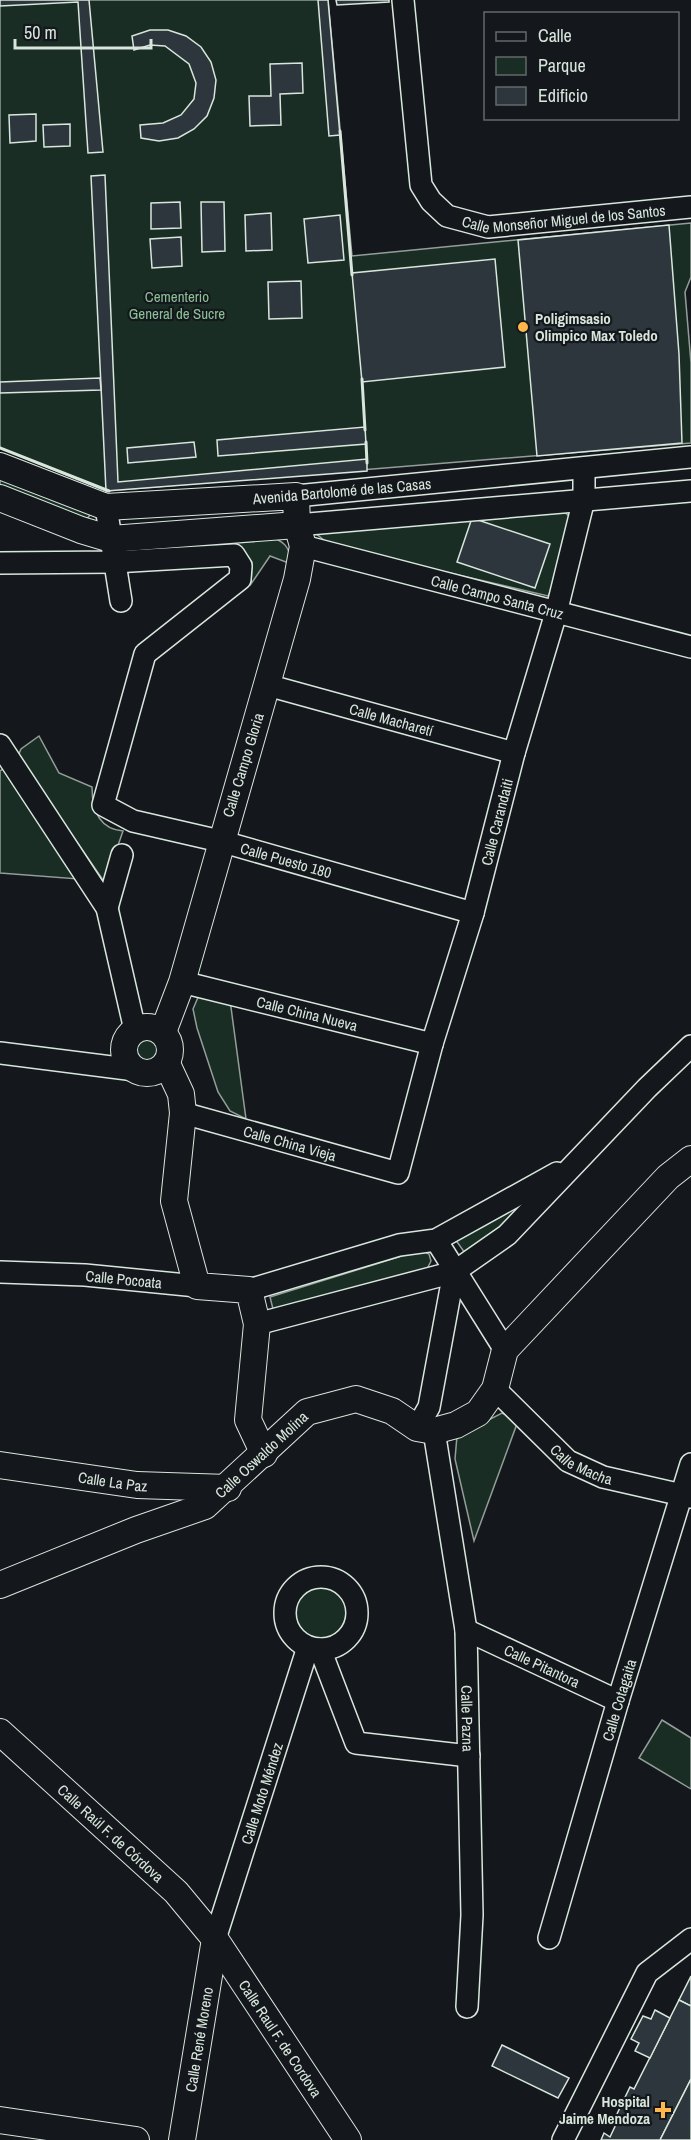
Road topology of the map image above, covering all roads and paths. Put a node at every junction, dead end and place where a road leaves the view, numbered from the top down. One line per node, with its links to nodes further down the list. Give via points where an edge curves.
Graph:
1 (403, 0): 2 (street, Calle Monseñor Miguel de los Santos, via 421,185 447,216 488,227)
2 (691, 207)
3 (691, 457): 5 (street, Avenida Bartolomé de las Casas)
4 (0, 466): 10 (main road, Avenida Bartolomé de las Casas)
5 (584, 468): 7 (street, Avenida Bartolomé de las Casas); 9 (street, Calle Carandaiti)
6 (691, 491): 9 (street, Avenida Bartolomé de las Casas)
7 (296, 496): 10 (main road, Avenida Bartolomé de las Casas); 11 (main road, Calle Campo Gloria)
8 (0, 498): 12 (main road, Avenida Bartolomé de las Casas, via 81,530)
9 (584, 500): 11 (street, Avenida Bartolomé de las Casas); 15 (street, Calle Carandaiti)
10 (106, 507): 12 (street)
11 (300, 535): 12 (main road, Avenida Bartolomé de las Casas); 15 (street, Calle Campo Santa Cruz); 17 (main road, Calle Campo Gloria, via 297,579)
12 (113, 550): 13 (street); 14 (street); 20 (street, Calle Puesto 180, via 234,555 241,566 240,579 145,654 103,805 133,821)
13 (0, 563)
14 (121, 601)
15 (556, 613): 16 (street, Calle Campo Santa Cruz); 19 (street, Calle Carandaiti)
16 (691, 647)
17 (267, 685): 19 (street, Calle Macharetí); 20 (main road, Calle Campo Gloria)
18 (0, 745): 22 (street)
19 (514, 753): 23 (street, Calle Carandaiti)
20 (220, 841): 23 (street, Calle Puesto 180); 24 (main road, Calle Campo Gloria)
21 (122, 855): 22 (street)
22 (106, 909): 25 (street)
23 (473, 913): 27 (street, Calle Carandaiti)
24 (182, 982): 26 (main road, Calle Campo Gloria); 27 (street, Calle China Nueva)
25 (135, 1030): 26 (main road, via 149,1026); 31 (main road, via 124,1050)
26 (163, 1032): 30 (main road, via 170,1044)
27 (432, 1044): 35 (street, Calle Carandaiti)
28 (691, 1046): 34 (street)
29 (0, 1053): 31 (street)
30 (167, 1064): 31 (main road, via 150,1073); 32 (main road, via 181,1094)
31 (135, 1070)
32 (183, 1113): 35 (street, Calle China Vieja); 39 (main road, via 174,1202)
33 (691, 1159): 42 (main road, via 668,1176)
34 (578, 1161): 36 (street); 38 (street, via 507,1235)
35 (398, 1173)
36 (436, 1240): 38 (street); 40 (street, via 399,1245)
37 (0, 1272): 39 (street, Calle Pocoata, via 85,1275)
38 (454, 1272): 41 (street); 42 (street); 44 (street)
39 (197, 1286): 40 (main road, Calle Pocoata)
40 (249, 1290): 41 (main road)
41 (257, 1324): 45 (main road, via 248,1420)
42 (505, 1350): 43 (main road)
43 (495, 1389): 44 (main road, via 478,1413 456,1425); 50 (street, Calle Macha, via 568,1461 603,1477)
44 (425, 1429): 45 (main road, Calle Oswaldo Molina, via 392,1411 356,1399 307,1412); 53 (street, Calle Pazna)
45 (264, 1454): 49 (main road, Calle Oswaldo Molina)
46 (691, 1464): 50 (street, Calle Cotagaita)
47 (0, 1465): 48 (main road, Calle La Paz)
48 (137, 1485): 49 (main road, Calle La Paz); 51 (main road, via 145,1508)
49 (228, 1488): 51 (main road, Calle Oswaldo Molina, via 205,1506)
50 (686, 1496): 54 (street, Calle Cotagaita)
51 (136, 1530): 52 (main road, Calle Oswaldo Molina)
52 (0, 1585)
53 (466, 1629): 54 (street, Calle Pitantora); 56 (street, Calle Pazna)
54 (618, 1701): 57 (street, Calle Cotagaita)
55 (0, 1732): 58 (main road, Calle Raúl F. de Córdova, via 176,1892)
56 (469, 1756): 58 (street, Calle Moto Méndez, via 356,1743 314,1648); 60 (street, Calle Pazna, via 472,1915)
57 (549, 1938)
58 (215, 1939): 63 (main road, Calle René Moreno); 64 (main road, Calle Raul F. de Cordova)
59 (691, 1939): 65 (street, via 647,1972)
60 (466, 2007)
61 (0, 2120): 62 (main road)
62 (136, 2140)
63 (182, 2140)
64 (348, 2140)
65 (562, 2140)

